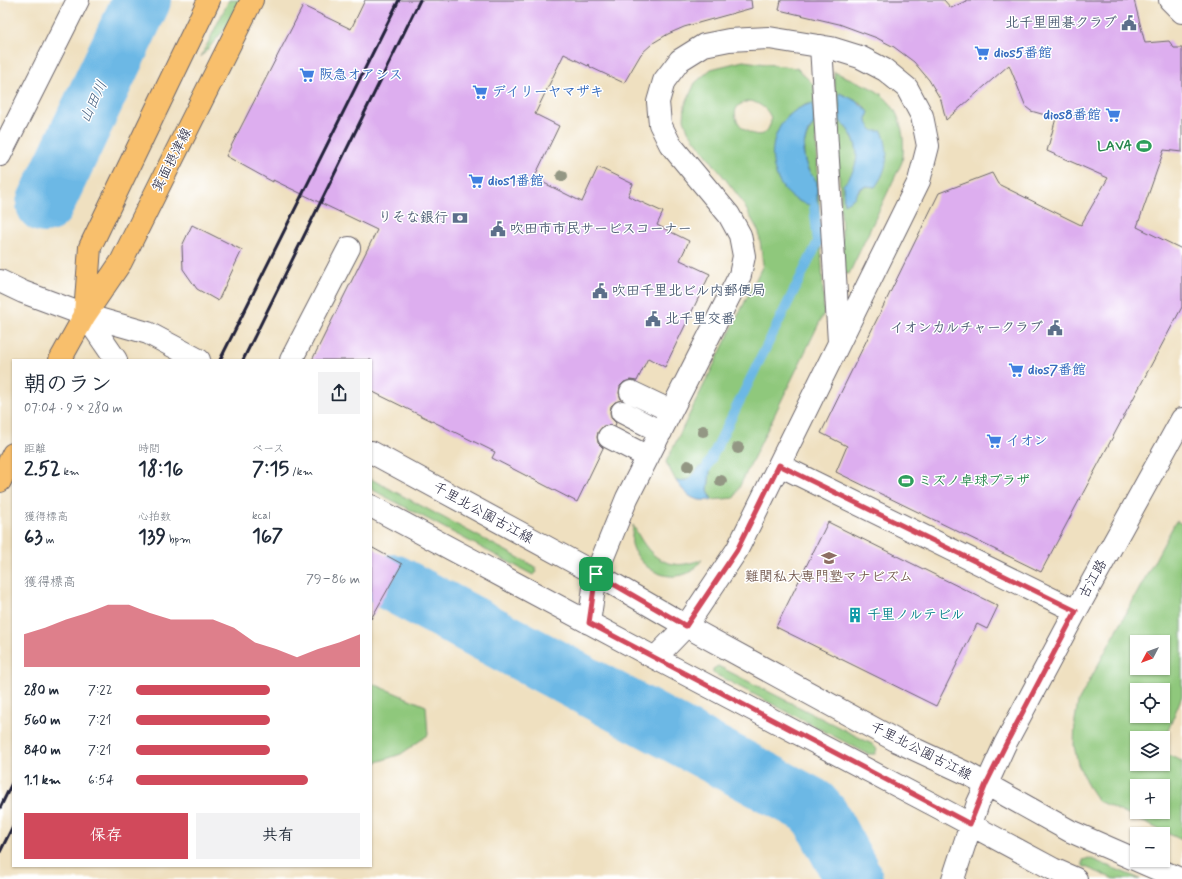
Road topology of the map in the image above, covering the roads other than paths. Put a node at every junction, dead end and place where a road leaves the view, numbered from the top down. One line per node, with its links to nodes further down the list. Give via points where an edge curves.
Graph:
1 (78, 0): 7 (street)
2 (209, 0): 10 (main road, 箕面摂津線, via 90,247)
3 (252, 0): 10 (main road, 箕面摂津線, via 121,262)
4 (1170, 0): 5 (street)
5 (1182, 12)
6 (821, 46): 11 (street); 11 (street, via 860,57 885,70 907,88 922,116 928,146 919,181); 17 (street, via 769,38 728,40 704,45 680,60 664,81 658,102 660,124 670,144 729,215 740,235 744,256 740,275)
7 (0, 155)
8 (349, 248): 15 (street)
9 (0, 281): 10 (street, via 22,292)
10 (85, 315): 12 (main road, 箕面摂津線); 13 (street); 14 (street, via 148,333)
11 (839, 344): 25 (street)
12 (61, 359)
13 (115, 359)
14 (197, 359)
15 (292, 359)
16 (631, 392): 17 (street)
17 (671, 411): 20 (street)
18 (622, 412): 20 (street)
19 (1182, 419): 29 (street, 古江路)
20 (660, 432): 24 (street)
21 (609, 436): 24 (street)
22 (372, 453): 28 (street, 千里北公園古江線)
23 (12, 456): 26 (main road)
24 (648, 457): 28 (street, via 627,498)
25 (779, 465): 29 (street); 31 (street, via 737,550)
26 (0, 481)
27 (372, 507): 30 (street)
28 (596, 574): 30 (street); 31 (street, 千里北公園古江線)
29 (1076, 611): 33 (street, 古江路)
30 (589, 623): 32 (street)
31 (686, 626): 32 (street); 33 (street, 千里北公園古江線, via 897,741)
32 (655, 658): 34 (street)
33 (986, 784): 34 (street, 古江路); 37 (street, 千里北公園古江線, via 1070,832)
34 (970, 824): 35 (street, 古江路); 36 (street, via 1052,869)
35 (953, 879)
36 (1076, 879)
37 (1180, 879)

